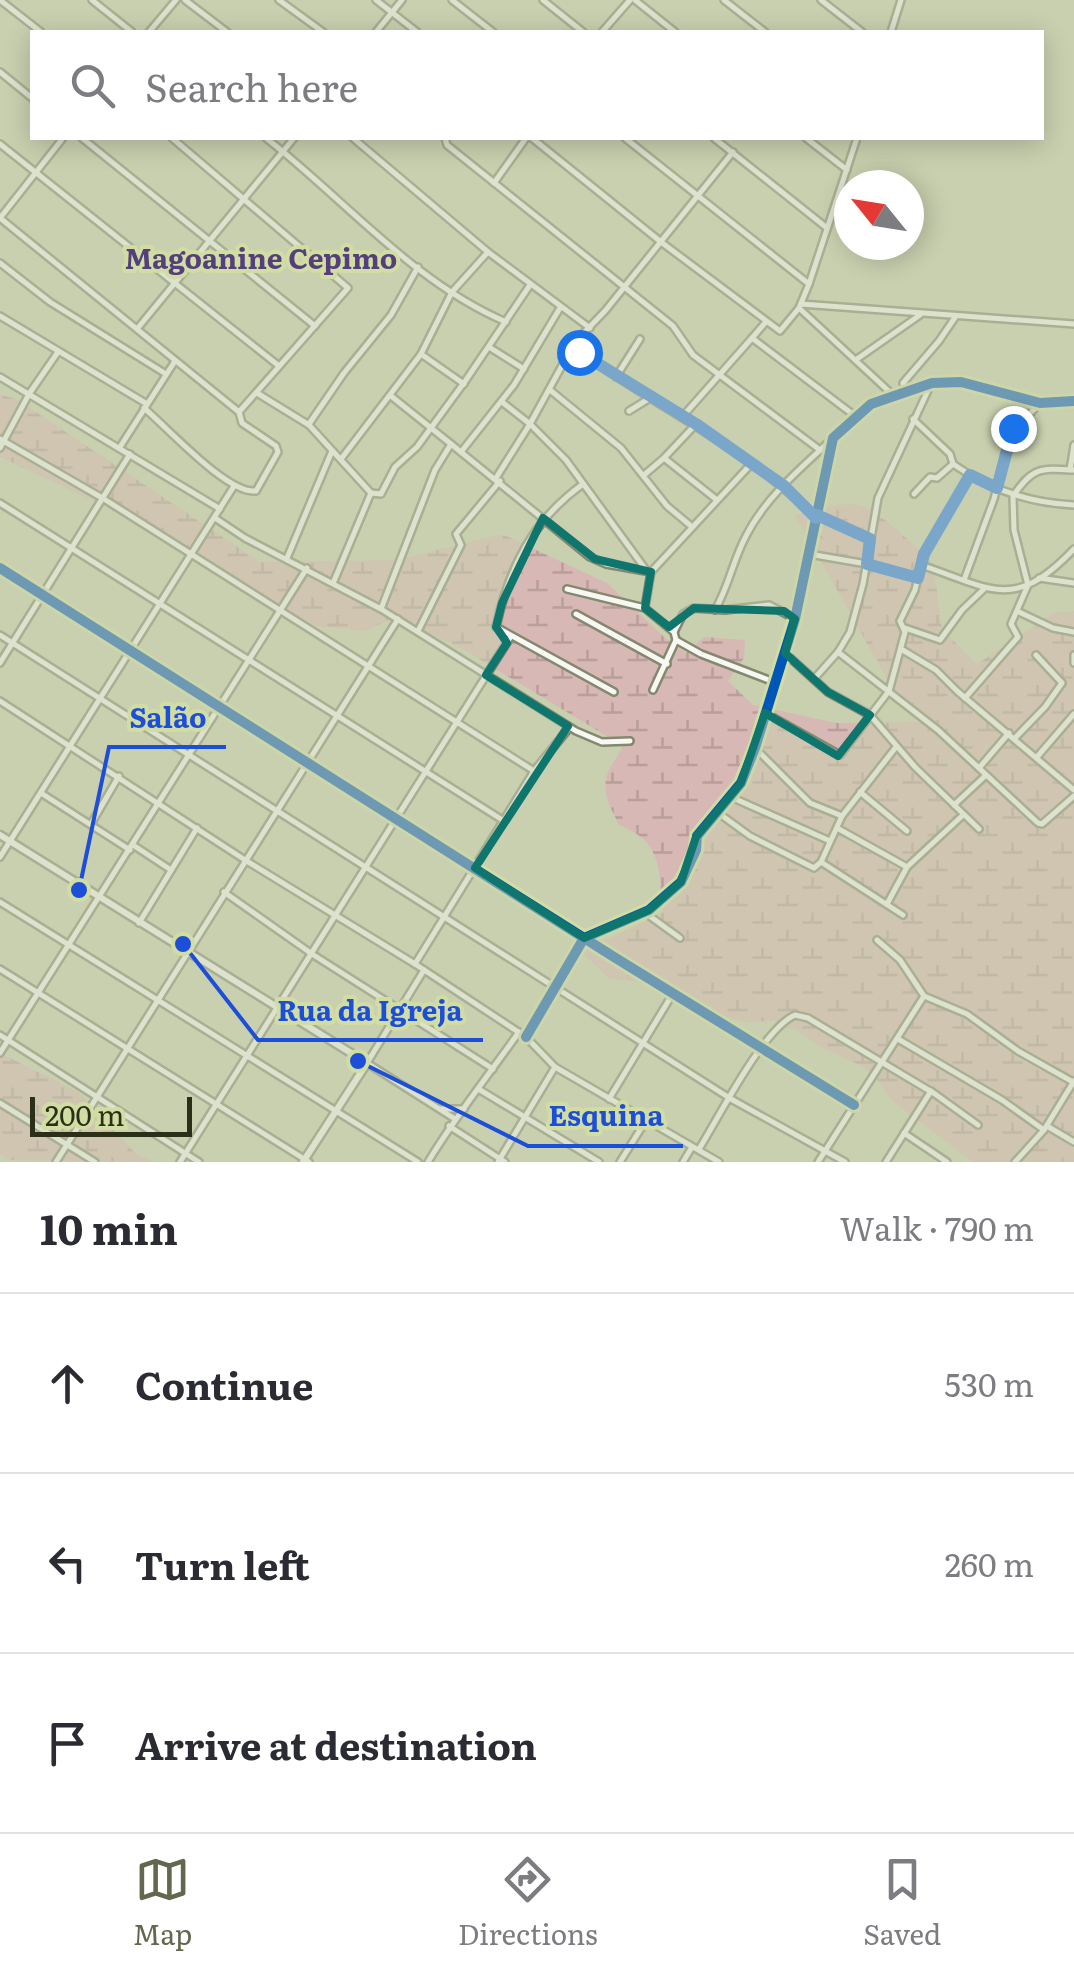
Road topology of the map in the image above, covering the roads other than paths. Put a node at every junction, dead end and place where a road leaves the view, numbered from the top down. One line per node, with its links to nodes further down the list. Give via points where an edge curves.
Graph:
1 (0, 0): 15 (street)
2 (92, 0): 16 (street)
3 (176, 0): 17 (street)
4 (185, 0): 18 (street)
5 (279, 0): 19 (street)
6 (376, 0): 14 (street)
7 (402, 0): 14 (street)
8 (452, 0): 22 (street)
9 (542, 0): 23 (street)
10 (632, 0): 24 (street); 25 (street)
11 (724, 0): 26 (street)
12 (820, 0): 27 (street)
13 (901, 0): 28 (street)
14 (392, 12): 20 (street); 21 (street)
15 (38, 30)
16 (130, 30)
17 (151, 30)
18 (224, 30)
19 (320, 30)
20 (378, 30)
21 (414, 30)
22 (490, 30)
23 (580, 30)
24 (604, 30)
25 (671, 30)
26 (762, 30)
27 (859, 30)
28 (892, 30)
29 (0, 72): 30 (street)
30 (30, 96)
31 (61, 140): 48 (street)
32 (84, 140): 55 (street)
33 (174, 140): 51 (street)
34 (269, 140): 45 (street)
35 (292, 140): 45 (street)
36 (355, 140): 57 (street)
37 (445, 140): 49 (street)
38 (527, 140): 49 (street)
39 (532, 140): 56 (street)
40 (627, 140): 50 (street)
41 (717, 140): 46 (street)
42 (809, 140): 47 (street)
43 (856, 140): 47 (street)
44 (0, 144): 48 (street)
45 (283, 151): 51 (street); 59 (street)
46 (733, 152): 50 (street); 54 (street)
47 (847, 170)
48 (36, 172): 53 (street); 60 (street)
49 (494, 182): 63 (street)
50 (697, 196): 56 (street); 61 (street)
51 (246, 198): 55 (street); 73 (street, via 347,286)
52 (834, 208): 54 (street)
53 (0, 218): 75 (street)
54 (827, 228): 61 (street)
55 (210, 241): 60 (street); 73 (street)
56 (661, 242): 63 (street); 71 (street)
57 (488, 252): 62 (street); 64 (street)
58 (0, 263): 86 (street)
59 (418, 266): 64 (street); 108 (street, via 391,314)
60 (176, 283): 75 (street); 84 (street)
61 (809, 284): 65 (street)
62 (530, 285): 66 (street); 70 (street)
63 (624, 286): 74 (street); 87 (street)
64 (452, 292): 70 (street); 81 (street)
65 (800, 306): 67 (street); 71 (street, via 780,331); 82 (street)
66 (560, 308): 74 (street); 85 (street)
67 (922, 313): 69 (street); 82 (street)
68 (0, 316): 80 (street)
69 (956, 316): 72 (street); 93 (street, via 903,383)
70 (506, 322): 78 (street)
71 (765, 323): 76 (street)
72 (1074, 324)
73 (315, 326): 84 (street)
74 (590, 328): 79 (street)
75 (137, 329): 83 (street)
76 (752, 338): 87 (street); 106 (street)
77 (640, 339): 89 (street)
78 (489, 347): 85 (street); 91 (street)
79 (572, 347): 89 (street); 92 (street)
80 (58, 351): 95 (street); 102 (street)
81 (422, 354): 91 (street); 96 (street)
82 (856, 359): 97 (street)
83 (175, 361): 86 (street); 104 (street)
84 (279, 366): 94 (street)
85 (524, 369): 100 (street)
86 (166, 374): 102 (street)
87 (718, 375): 105 (street); 118 (street)
88 (0, 377): 95 (street)
89 (616, 377): 98 (street)
90 (932, 383): 93 (street); 101 (street, via 961,382); 107 (street)
91 (464, 384): 111 (street)
92 (550, 390): 109 (street); 126 (street)
93 (904, 392): 97 (street)
94 (257, 393): 104 (street); 108 (street)
95 (29, 394): 113 (street); 116 (street)
96 (391, 396): 111 (street); 122 (street)
97 (894, 396): 106 (street)
98 (650, 398): 103 (street); 105 (street)
99 (1074, 401): 101 (street)
100 (502, 402): 109 (street); 119 (street)
101 (1040, 403): 132 (street, via 1013,428)
102 (146, 406): 116 (street); 130 (street)
103 (628, 411)
104 (239, 412): 130 (street, via 242,423 279,448 256,491)
105 (683, 416): 110 (street)
106 (855, 416): 112 (street)
107 (913, 419): 124 (street); 145 (street, via 878,498)
108 (309, 424): 117 (street)
109 (530, 424): 128 (street); 129 (street)
110 (696, 424): 121 (street); 123 (street)
111 (432, 427): 114 (street); 133 (street, via 395,467 381,494)
112 (833, 438): 118 (street); 141 (street)
113 (1, 443): 136 (street)
114 (452, 444): 119 (street); 166 (street, via 435,470)
115 (1074, 446): 125 (street)
116 (120, 447): 120 (street)
117 (333, 450): 122 (street); 150 (street)
118 (820, 450): 131 (street)
119 (462, 452): 128 (street)
120 (130, 454): 136 (street); 140 (street)
121 (664, 458): 126 (street); 137 (street)
122 (341, 460): 133 (street)
123 (752, 463): 131 (street); 137 (street)
124 (953, 464): 127 (street); 134 (street)
125 (1072, 470): 135 (street, via 1040,468)
126 (644, 475): 144 (street)
127 (970, 475): 132 (street); 152 (street)
128 (498, 480): 143 (street); 175 (street, via 456,534 461,545)
129 (583, 484): 143 (street); 155 (street)
130 (234, 486): 140 (street)
131 (784, 486): 141 (street); 168 (street, via 747,533)
132 (997, 488): 135 (street); 158 (street)
133 (372, 493): 159 (street)
134 (914, 494)
135 (1012, 496): 139 (street); 161 (street)
136 (104, 498): 146 (street); 148 (street)
137 (717, 500): 144 (street)
138 (0, 503): 146 (street)
139 (1074, 505)
140 (220, 509): 142 (street)
141 (817, 516): 145 (street); 149 (street)
142 (215, 518): 148 (street); 150 (street)
143 (543, 518): 155 (street, via 595,560); 178 (street, via 527,542 497,623)
144 (692, 527): 155 (street)
145 (870, 539): 151 (street)
146 (72, 548): 164 (street); 165 (street)
147 (1074, 549): 157 (street)
148 (192, 554): 165 (street); 169 (street)
149 (809, 554): 151 (street); 172 (street)
150 (287, 558): 154 (street)
151 (867, 564): 156 (street); 183 (street, via 850,632)
152 (921, 565): 156 (street); 158 (street)
153 (0, 568): 164 (street)
154 (307, 568): 159 (street); 169 (street)
155 (648, 572): 167 (street)
156 (918, 578): 174 (street, via 900,621)
157 (1039, 578): 160 (street); 161 (street)
158 (964, 580): 163 (street)
159 (334, 582): 166 (street)
160 (1074, 583)
161 (1028, 585): 163 (street, via 1004,592); 170 (street)
162 (568, 588): 167 (street)
163 (985, 588): 174 (street, via 940,640)
164 (44, 595): 180 (street); 182 (street)
165 (162, 603): 182 (street); 187 (street)
166 (381, 608): 173 (street)
167 (645, 608): 179 (street)
168 (715, 610): 172 (street, via 769,605); 179 (street, via 688,610)
169 (281, 611): 187 (street); 191 (street)
170 (1018, 612): 176 (street); 198 (street, via 1011,624 1018,637)
171 (576, 614): 190 (street)
172 (795, 619): 184 (street)
173 (398, 620): 175 (street); 191 (street)
174 (905, 628): 181 (street)
175 (418, 631): 192 (street)
176 (1074, 632)
177 (0, 635): 180 (street)
178 (512, 636): 192 (street); 197 (street)
179 (675, 636): 190 (street); 194 (street, via 701,654)
180 (14, 644): 189 (street); 199 (street)
181 (900, 649): 196 (street); 198 (street)
182 (132, 652): 199 (street); 201 (street)
183 (838, 652): 193 (street); 196 (street)
184 (784, 653): 193 (street); 194 (street)
185 (1036, 655): 208 (street, via 1062,683)
186 (1074, 655): 188 (street)
187 (249, 659): 201 (street); 204 (street)
188 (1074, 663)
189 (0, 664)
190 (667, 664): 195 (street)
191 (368, 667): 204 (street); 206 (street)
192 (486, 675): 206 (street); 207 (street)
193 (814, 679): 205 (street)
194 (774, 682): 202 (street)
195 (653, 690)
196 (889, 691): 205 (street); 216 (street)
197 (614, 692)
198 (965, 698): 208 (street)
199 (102, 699): 210 (street); 213 (street)
200 (0, 702): 210 (street)
201 (220, 707): 213 (street); 215 (street)
202 (766, 713): 205 (street, via 838,756); 212 (street)
203 (1074, 714): 214 (street)
204 (338, 715): 215 (street); 218 (street)
205 (870, 715): 211 (street)
206 (457, 722): 217 (street); 218 (street)
207 (569, 727): 209 (street, via 602,742); 217 (street)
208 (1012, 735): 214 (street); 216 (street)
209 (630, 740)
210 (71, 746): 219 (street); 222 (street)
211 (896, 746): 221 (street); 226 (street)
212 (755, 748): 224 (street); 230 (street, via 810,803)
213 (189, 755): 225 (street); 227 (street)
214 (1037, 757): 223 (street)
215 (309, 763): 227 (street); 231 (street)
216 (979, 768): 220 (street)
217 (534, 771): 232 (street)
218 (425, 772): 231 (street); 232 (street)
219 (119, 776): 225 (street); 233 (street)
220 (986, 776): 223 (street, via 1039,824); 226 (street)
221 (860, 792): 230 (street); 237 (street)
222 (40, 793): 233 (street); 239 (street)
223 (1074, 793)
224 (731, 797): 228 (street); 240 (street)
225 (159, 802): 234 (street); 241 (street)
226 (954, 805): 229 (street)
227 (278, 810): 243 (street); 245 (street)
228 (717, 812): 244 (street, via 810,868); 253 (street, via 697,836 681,882)
229 (963, 815): 236 (street); 246 (street)
230 (842, 816): 235 (street)
231 (396, 818): 245 (street); 247 (street)
232 (504, 821): 247 (street)
233 (91, 824): 241 (street)
234 (197, 828): 243 (street); 248 (street)
235 (836, 828): 240 (street); 246 (street)
236 (979, 828)
237 (907, 831)
238 (0, 835): 239 (street)
239 (10, 841): 242 (street); 250 (street)
240 (830, 842): 244 (street)
241 (131, 848): 248 (street); 250 (street)
242 (0, 858)
243 (245, 860): 249 (street); 254 (street)
244 (821, 862): 252 (street)
245 (366, 866): 254 (street); 256 (street)
246 (907, 867): 252 (street)
247 (475, 868): 256 (street); 258 (street)
248 (171, 870): 257 (street)
249 (224, 892): 262 (street); 263 (street)
250 (99, 898): 257 (street); 261 (street)
251 (0, 902): 261 (street)
252 (887, 904): 255 (street)
253 (644, 912): 258 (street); 259 (street)
254 (336, 915): 263 (street); 264 (street)
255 (903, 915)
256 (444, 916): 264 (street); 267 (street)
257 (139, 923): 262 (street)
258 (584, 938): 267 (street); 269 (street)
259 (680, 938)
260 (877, 940): 270 (street)
261 (68, 946): 268 (street); 271 (street)
262 (187, 954): 271 (street); 272 (street)
263 (312, 954): 272 (street); 273 (street)
264 (415, 964): 266 (street)
265 (0, 969): 268 (street)
266 (424, 970): 273 (street); 274 (street)
267 (555, 986): 276 (street); 279 (street)
268 (38, 993): 277 (street); 280 (street)
269 (672, 994): 279 (street); 281 (street)
270 (924, 996): 278 (street); 288 (street, via 968,1014)
271 (156, 1000): 280 (street); 283 (street)
272 (277, 1007): 283 (street); 284 (street)
273 (400, 1010): 284 (street); 287 (street)
274 (518, 1032): 276 (street); 287 (street)
275 (0, 1035): 277 (street)
276 (526, 1037): 286 (street)
277 (8, 1040): 282 (street); 291 (street)
278 (898, 1040): 285 (street); 305 (street)
279 (643, 1041): 292 (street); 293 (street)
280 (126, 1049): 291 (street); 295 (street)
281 (761, 1049): 285 (street, via 795,1015); 293 (street); 296 (street)
282 (0, 1052)
283 (246, 1057): 295 (street); 299 (street)
284 (367, 1062): 298 (street); 299 (street)
285 (881, 1064): 290 (street); 296 (street)
286 (555, 1067): 292 (street); 300 (street)
287 (493, 1070): 289 (street)
288 (1074, 1081): 305 (street)
289 (480, 1090): 297 (street); 300 (street)
290 (930, 1091): 303 (street); 306 (street)
291 (98, 1097): 308 (street); 311 (street)
292 (608, 1099): 302 (street)
293 (731, 1099): 309 (street); 310 (street)
294 (0, 1104): 308 (street)
295 (215, 1104): 311 (street); 312 (street)
296 (854, 1105): 310 (street)
297 (464, 1109): 298 (street); 301 (street)
298 (438, 1110): 301 (street)
299 (335, 1112): 312 (street); 318 (street)
300 (524, 1118): 313 (street); 320 (street)
301 (455, 1120): 304 (street)
302 (646, 1122): 309 (street); 321 (street)
303 (978, 1125)
304 (450, 1126): 313 (street); 319 (street)
305 (1046, 1128): 307 (street); 328 (street)
306 (904, 1132): 326 (street); 327 (street)
307 (1074, 1142)
308 (67, 1144): 314 (street); 315 (street)
309 (696, 1148): 322 (street); 323 (street)
310 (825, 1152): 324 (street); 325 (street)
311 (185, 1153): 316 (street); 317 (street)
312 (306, 1161)
313 (501, 1161)
314 (56, 1162)
315 (95, 1162)
316 (180, 1162)
317 (200, 1162)
318 (418, 1162)
319 (428, 1162)
320 (600, 1162)
321 (620, 1162)
322 (684, 1162)
323 (719, 1162)
324 (818, 1162)
325 (845, 1162)
326 (886, 1162)
327 (947, 1162)
328 (1014, 1162)

